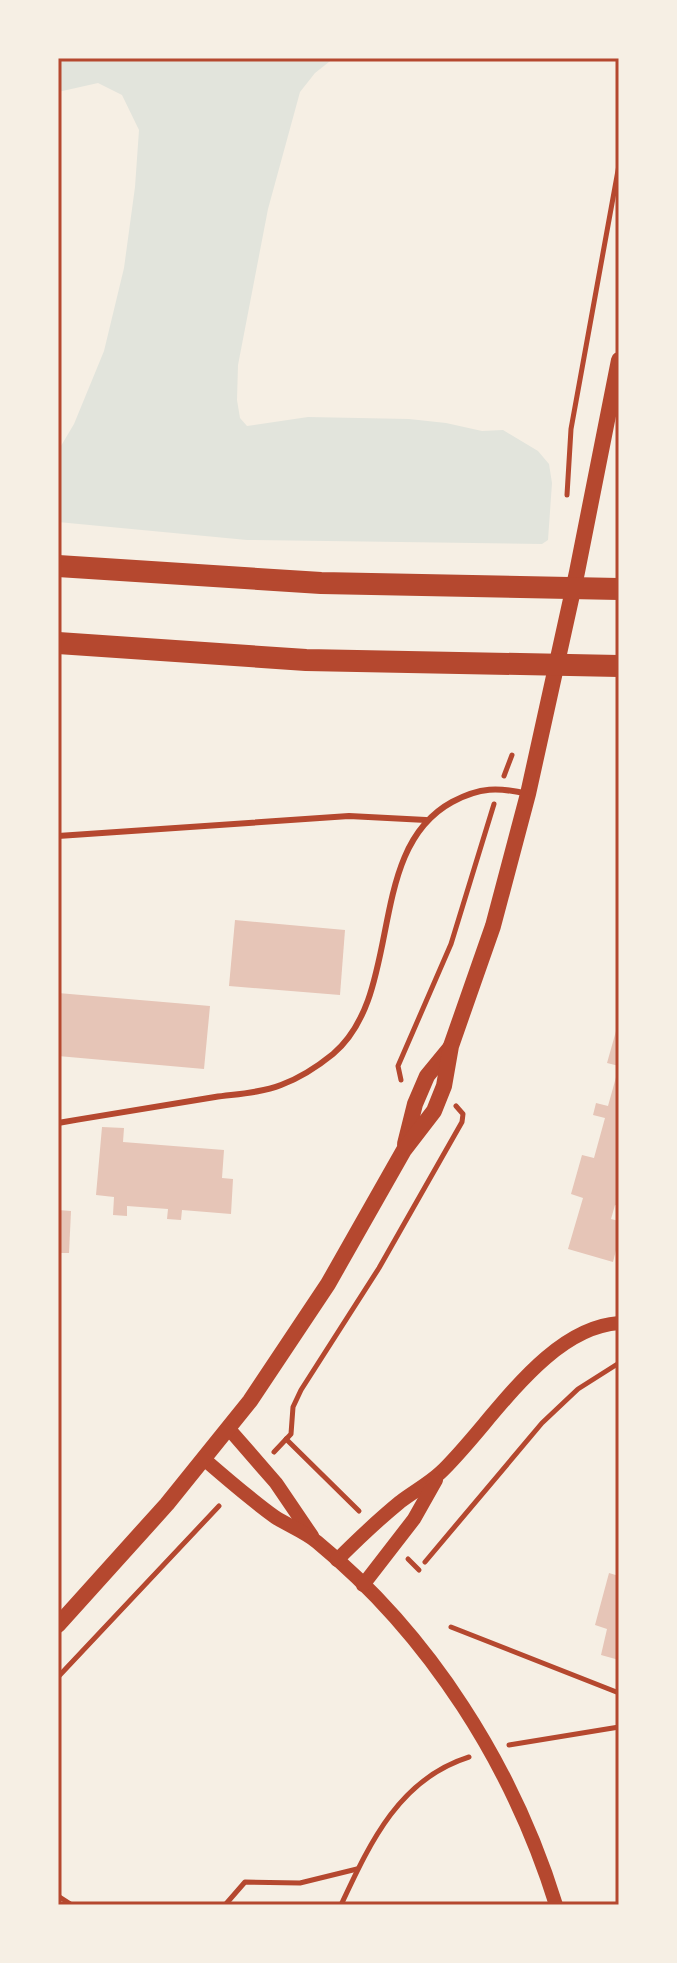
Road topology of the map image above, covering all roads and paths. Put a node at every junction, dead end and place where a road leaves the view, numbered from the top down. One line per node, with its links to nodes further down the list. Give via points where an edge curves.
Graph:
1 (619, 165): 3 (path, via 572,419)
2 (619, 360): 10 (main road)
3 (567, 502)
4 (58, 566): 5 (highway, via 321,583)
5 (619, 589)
6 (58, 643): 7 (highway, via 306,660)
7 (619, 666)
8 (515, 745): 9 (path)
9 (500, 788): 10 (lane); 11 (lane, via 471,793); 13 (path, via 451,944 398,1066)
10 (528, 794): 18 (main road, via 434,1111 404,1150 328,1284)
11 (426, 820): 12 (lane, via 349,816); 15 (lane, via 401,869 368,1001 350,1038 335,1052 279,1086)
12 (58, 836)
13 (408, 1085)
14 (452, 1105): 19 (path, via 462,1111 462,1122 298,1396)
15 (58, 1123)
16 (619, 1323): 22 (street, via 579,1334 551,1354)
17 (619, 1363): 28 (path, via 578,1389 542,1423)
18 (229, 1429): 21 (main road); 25 (street, via 276,1483)
19 (286, 1439): 20 (path); 24 (path)
20 (273, 1452)
21 (204, 1459): 25 (street, via 267,1511); 31 (main road)
22 (439, 1474): 27 (street); 30 (street, via 414,1519)
23 (219, 1506): 33 (path)
24 (360, 1511)
25 (314, 1540): 27 (street)
26 (407, 1558): 29 (path)
27 (337, 1560): 30 (street)
28 (425, 1562)
29 (419, 1570)
30 (363, 1585): 43 (street, via 434,1666 480,1733 516,1799)
31 (58, 1625)
32 (451, 1627): 34 (path)
33 (58, 1677)
34 (619, 1693)
35 (619, 1727): 36 (path)
36 (500, 1747)
37 (472, 1756): 38 (path, via 413,1788 378,1831)
38 (358, 1869): 41 (path, via 300,1883 245,1882); 42 (path)
39 (58, 1896): 40 (path)
40 (72, 1905)
41 (225, 1905)
42 (341, 1905)
43 (556, 1905)

